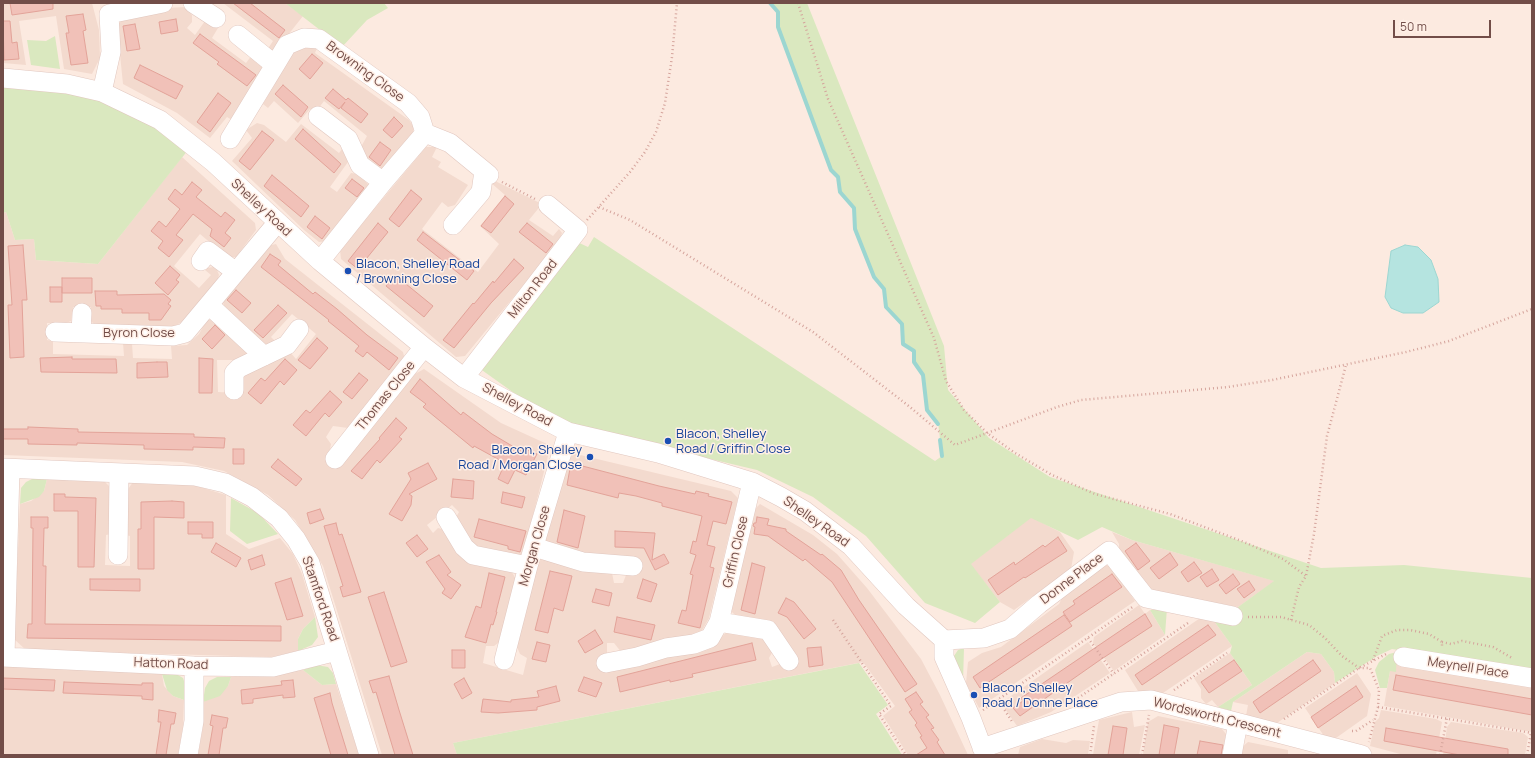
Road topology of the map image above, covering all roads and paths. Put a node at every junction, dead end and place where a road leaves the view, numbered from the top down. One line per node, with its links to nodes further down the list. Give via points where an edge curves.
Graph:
1 (163, 3): 5 (street)
2 (193, 3): 6 (street)
3 (677, 3): 17 (path, via 665,103 656,132 634,167)
4 (798, 3): 36 (path, via 828,99 934,338 946,381 964,410)
5 (107, 8): 10 (street, via 111,52)
6 (216, 18)
7 (238, 35): 8 (street)
8 (275, 65): 12 (street, Browning Close, via 287,45 304,38 319,39 408,103 420,117); 13 (street, Browning Close)
9 (3, 78): 10 (street, Shelley Road, via 67,84)
10 (102, 92): 18 (street, Shelley Road, via 160,120 213,162)
11 (318, 116): 15 (street, via 348,139 360,165)
12 (425, 133): 14 (street, via 450,143); 15 (street)
13 (230, 139)
14 (486, 173): 16 (path); 19 (street, via 481,192)
15 (383, 182): 22 (street)
16 (548, 205): 20 (street)
17 (599, 207): 20 (path); 36 (path, via 630,220 813,332 910,407 954,445)
18 (277, 223): 22 (street, Shelley Road); 23 (street, Byron Close)
19 (453, 225)
20 (578, 230): 33 (street, Milton Road)
21 (203, 252): 23 (street)
22 (320, 261): 30 (street, Shelley Road)
23 (236, 272): 24 (street, Byron Close)
24 (209, 305): 29 (street, Byron Close, via 185,333 173,336); 31 (street)
25 (1532, 309): 32 (path, via 1449,341)
26 (82, 313): 29 (street)
27 (299, 329): 31 (street, via 287,345)
28 (55, 332): 29 (street, Byron Close)
29 (81, 333)
30 (424, 347): 33 (street, Shelley Road); 37 (street, Thomas Close, via 341,439)
31 (264, 356): 34 (street, via 234,373)
32 (1346, 364): 36 (path, via 1228,387 1081,400); 46 (path, via 1326,436)
33 (464, 378): 35 (street, Shelley Road)
34 (234, 390)
35 (568, 432): 40 (street, Shelley Road, via 658,453); 42 (street, Morgan Close)
36 (987, 433): 46 (path, via 1014,453 1052,475 1095,494 1170,514 1244,542 1283,558)
37 (335, 460)
38 (6, 468): 39 (street, Stamford Road); 58 (street)
39 (119, 472): 43 (street); 56 (street, Stamford Road, via 196,476 224,483 252,497 279,518 296,539 310,563)
40 (752, 482): 52 (street, Griffin Close); 54 (street, Shelley Road, via 805,511 851,546 906,606)
41 (444, 518): 44 (street, via 464,548 473,555)
42 (534, 547): 44 (street, Morgan Close); 45 (street, via 583,562)
43 (118, 555)
44 (528, 566): 62 (street, Morgan Close)
45 (624, 570)
46 (1306, 576): 51 (path, via 1299,587)
47 (1146, 598): 48 (street); 53 (path); 54 (street, Donne Place, via 1110,551 1010,628 984,638)
48 (1205, 611): 49 (street); 66 (path)
49 (1233, 616): 51 (path, via 1281,617)
50 (833, 620): 86 (path, via 891,706 879,714)
51 (1291, 620): 65 (path, via 1309,626)
52 (719, 622): 59 (street, Griffin Close, via 710,638 694,644 666,648 637,657); 61 (street, via 768,630)
53 (1088, 638): 66 (path); 68 (path)
54 (944, 640): 74 (street, via 944,657)
55 (1442, 642): 63 (path, via 1451,644 1462,641 1493,646)
56 (337, 651): 64 (street, Hatton Road, via 274,667); 85 (street, Stamford Road)
57 (1227, 653): 71 (path, via 1172,691)
58 (4, 657): 64 (street, Hatton Road)
59 (611, 657)
60 (1403, 657): 65 (path, via 1401,651 1393,651); 67 (street, Meynell Place)
61 (782, 658)
62 (505, 660)
63 (1516, 660)
64 (194, 666): 84 (street, via 194,721)
65 (1359, 668): 72 (path, via 1370,668 1379,690); 78 (path)
66 (1114, 674): 70 (path)
67 (1532, 678)
68 (998, 700): 74 (path); 81 (path)
69 (1151, 700): 71 (street, Wordsworth Crescent); 73 (street, Wordsworth Crescent, via 1121,702); 88 (path)
70 (1075, 701)
71 (1170, 705): 77 (street, Wordsworth Crescent)
72 (1378, 706): 75 (path); 76 (path)
73 (1097, 710): 81 (street, Wordsworth Crescent); 87 (path)
74 (971, 718): 83 (street)
75 (1447, 718): 80 (path); 90 (path)
76 (1373, 720): 79 (path); 82 (path)
77 (1238, 723): 78 (street, Wordsworth Crescent); 89 (street)
78 (1267, 731): 82 (street, Wordsworth Crescent)
79 (1352, 731)
80 (1531, 733): 91 (path)
81 (1021, 735): 83 (street, Wordsworth Crescent)
82 (1365, 751)
83 (983, 752)
84 (188, 755)
85 (370, 755)
86 (906, 755)
87 (1090, 755)
88 (1142, 755)
89 (1232, 755)
90 (1440, 755)
91 (1527, 755)

